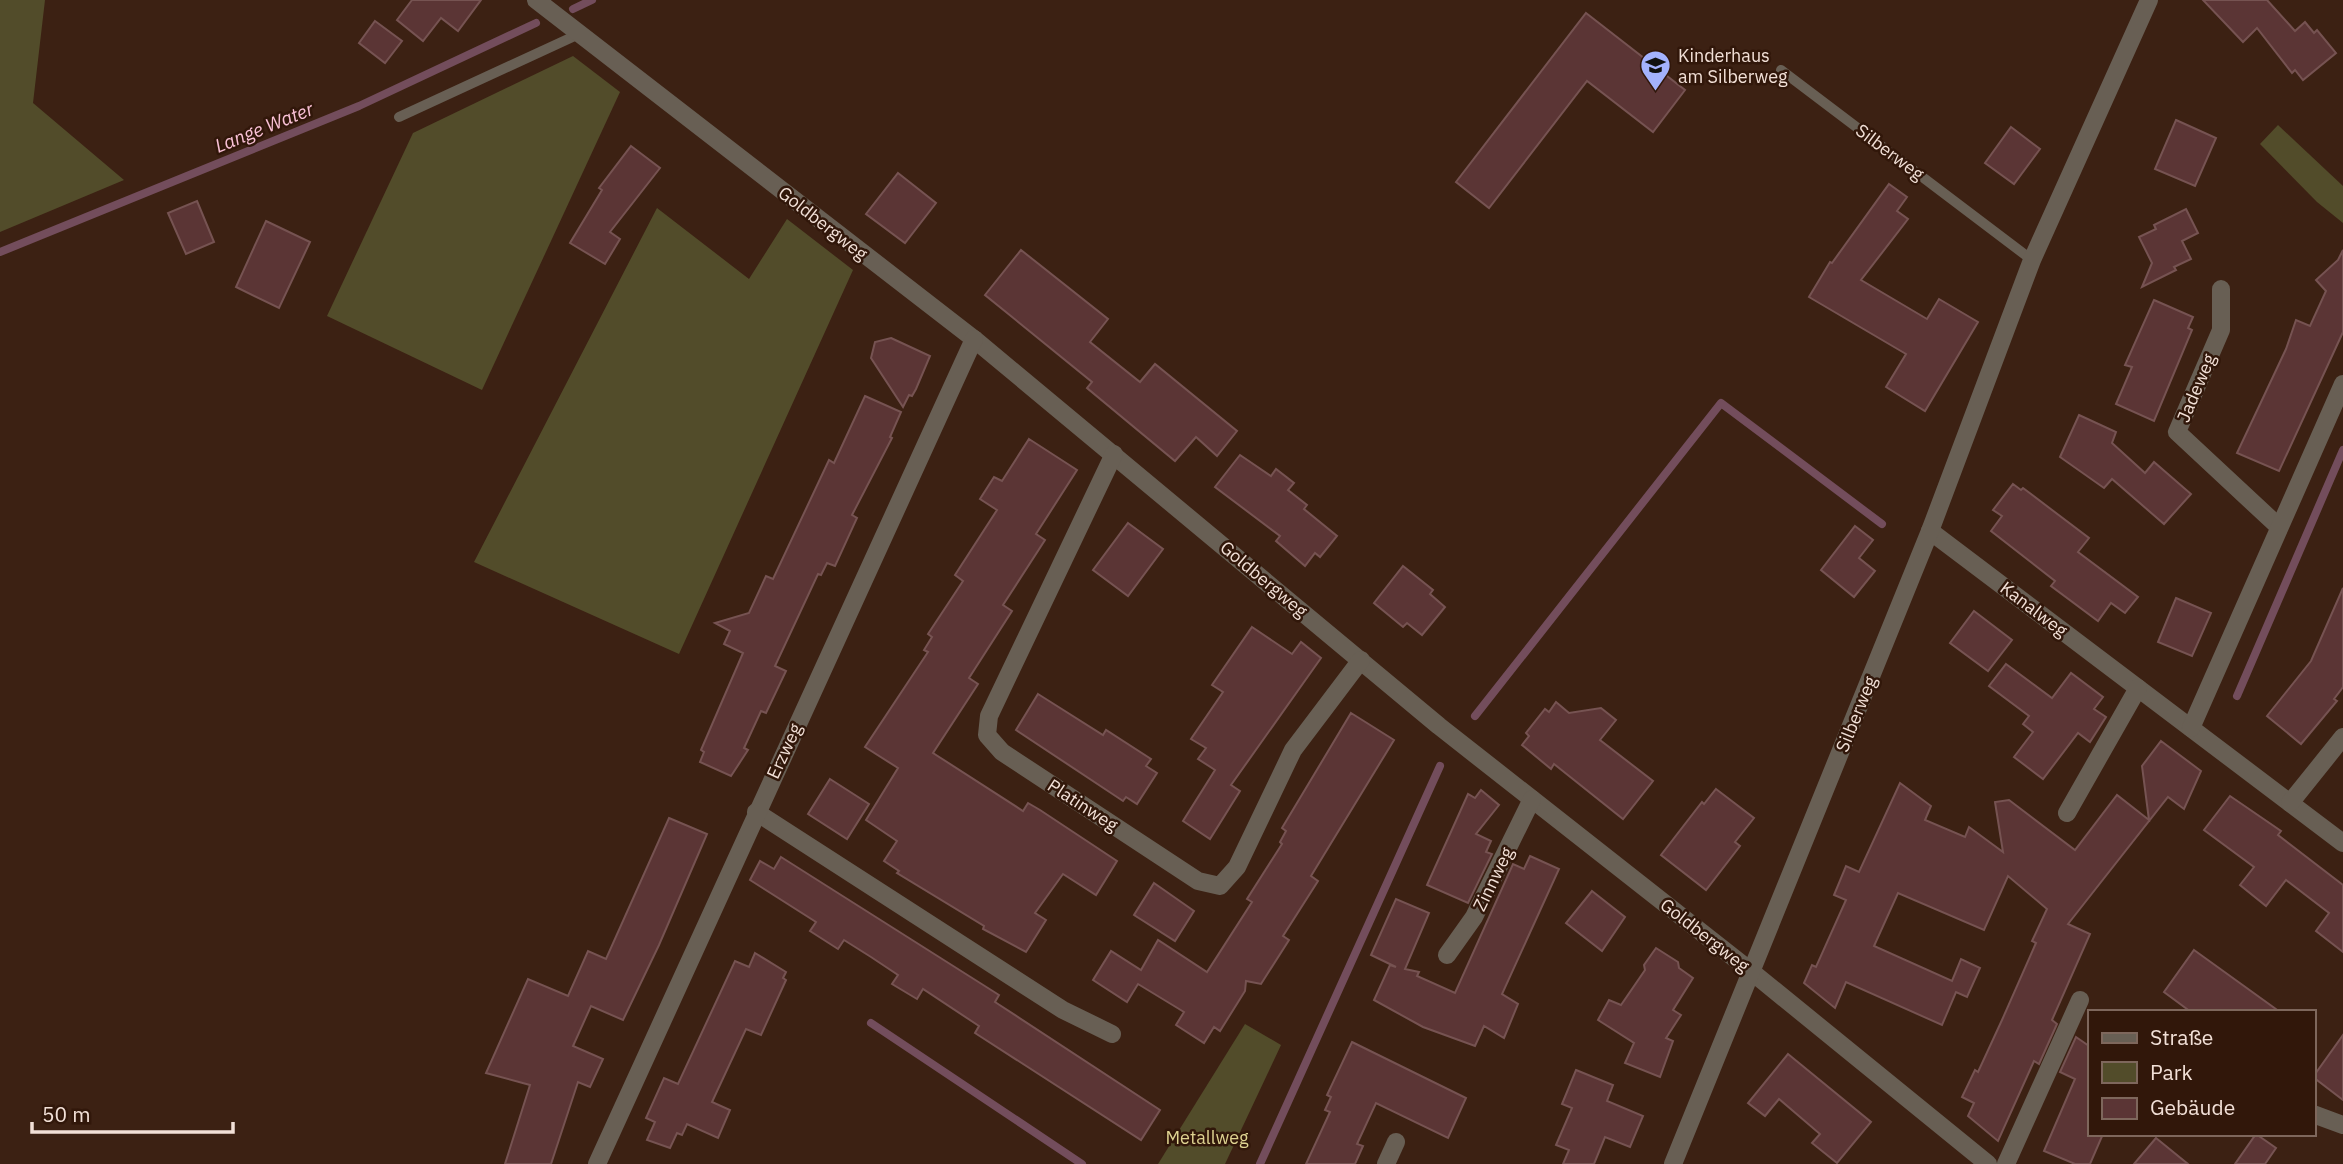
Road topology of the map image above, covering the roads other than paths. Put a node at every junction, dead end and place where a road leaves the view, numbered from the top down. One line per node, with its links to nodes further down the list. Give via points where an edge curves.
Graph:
1 (536, 0): 3 (street, Goldbergweg)
2 (2150, 0): 6 (street, Silberweg)
3 (579, 34): 5 (lane); 8 (street, Goldbergweg)
4 (1781, 70): 6 (lane, Silberweg)
5 (399, 117)
6 (2032, 260): 12 (street, Silberweg)
7 (2221, 289): 11 (street, Jadeweg, via 2221,330 2177,432)
8 (974, 339): 10 (street, Goldbergweg); 19 (street, Erzweg)
9 (2343, 384): 11 (street)
10 (1114, 454): 13 (street, Goldbergweg); 13 (street, Platinweg, via 989,716 987,734 1002,752 1198,881 1220,886 1237,867 1293,750)
11 (2279, 527): 15 (street)
12 (1930, 531): 14 (street, Kanalweg); 23 (street, Silberweg)
13 (1361, 660): 17 (street, Goldbergweg)
14 (2138, 688): 15 (street, Kanalweg); 20 (street)
15 (2192, 728): 18 (street, Kanalweg)
16 (2343, 737): 18 (street)
17 (1532, 799): 22 (street, Zinnweg, via 1474,917); 23 (street, Goldbergweg)
18 (2290, 803): 21 (street, Kanalweg)
19 (756, 812): 25 (street, via 1063,1010); 29 (street, Erzweg)
20 (2067, 813)
21 (2343, 843)
22 (1447, 955)
23 (1752, 972): 31 (street, Silberweg); 32 (street, Goldbergweg)
24 (2080, 1000): 33 (street)
25 (1112, 1034)
26 (2315, 1115): 27 (street)
27 (2343, 1125)
28 (1396, 1142): 30 (street)
29 (597, 1164)
30 (1386, 1164)
31 (1673, 1164)
32 (1988, 1164)
33 (2006, 1164)

